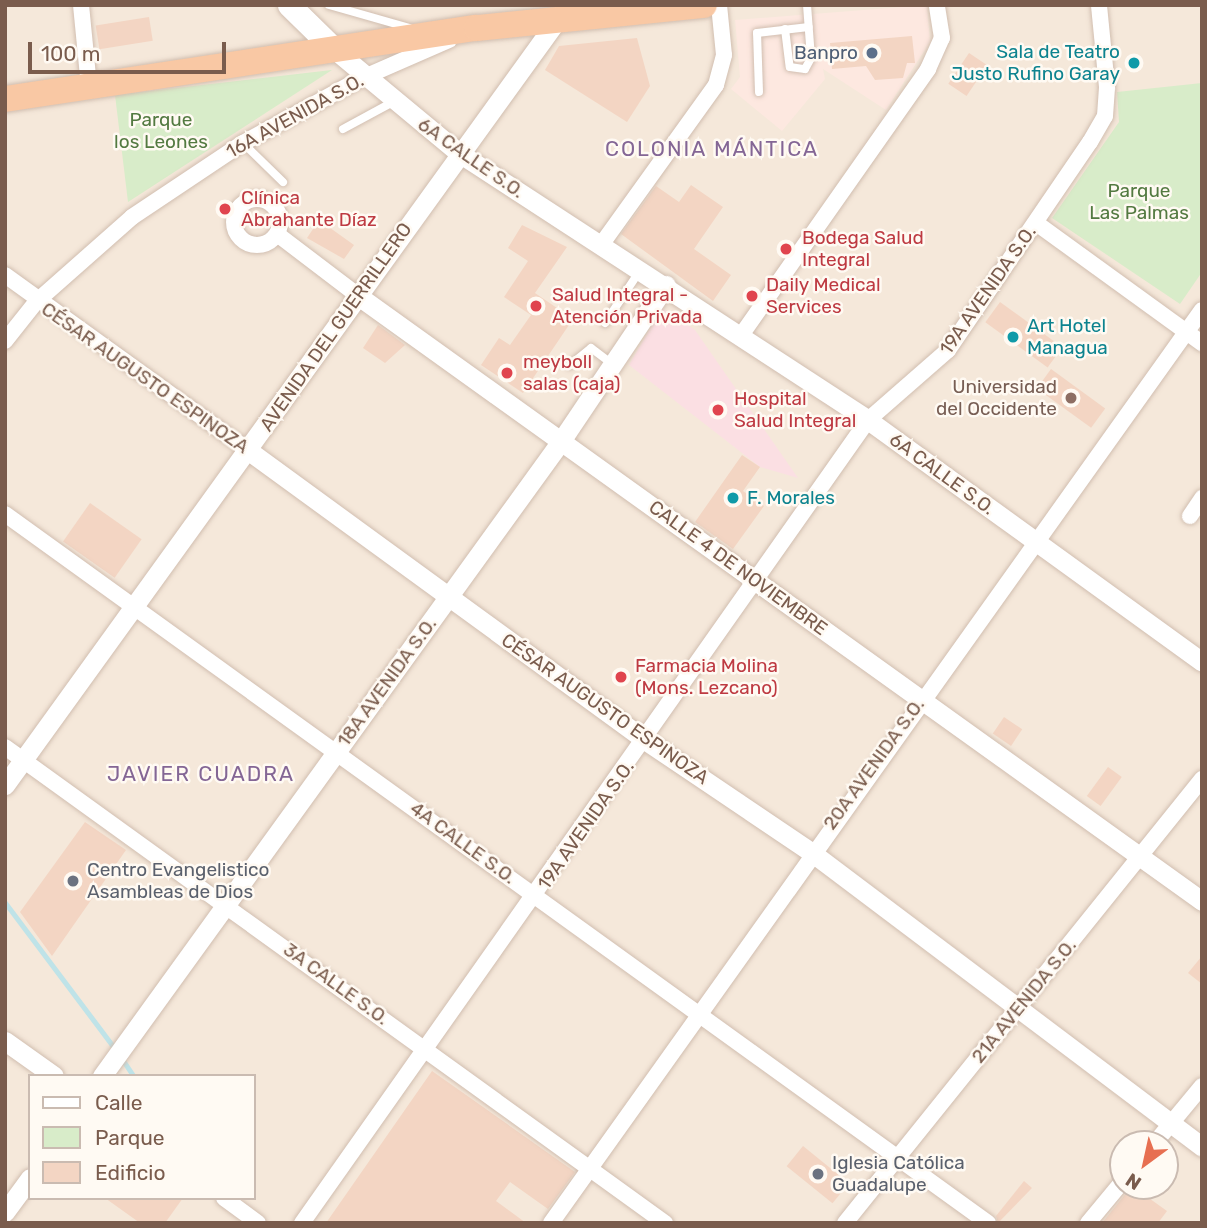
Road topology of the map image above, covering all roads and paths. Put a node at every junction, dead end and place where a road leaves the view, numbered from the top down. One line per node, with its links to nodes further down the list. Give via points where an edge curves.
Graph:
1 (81, 5): 16 (street)
2 (289, 5): 14 (main road)
3 (329, 5): 13 (lane)
4 (704, 5): 9 (highway)
5 (719, 5): 26 (street, via 724,55 716,85)
6 (807, 5): 10 (lane)
7 (937, 5): 35 (street, via 942,38 928,69)
8 (1099, 5): 24 (street, 19A AVENIDA S.O., via 1105,116)
9 (562, 13): 11 (highway); 22 (street, AVENIDA DEL GUERRILLERO)
10 (808, 27): 12 (lane); 12 (lane, via 809,65 796,69 787,60)
11 (477, 28): 13 (highway); 15 (street, 16A AVENIDA S.O.)
12 (785, 29): 17 (lane, via 764,30 754,41)
13 (437, 34): 14 (highway)
14 (335, 50): 15 (street, 6A CALLE S.O.); 16 (highway)
15 (362, 78): 19 (street, 6A CALLE S.O.); 21 (street, 16A AVENIDA S.O.)
16 (89, 86): 18 (highway)
17 (759, 92)
18 (5, 99)
19 (393, 102): 20 (lane); 22 (street, 6A CALLE S.O.)
20 (343, 129)
21 (243, 143): 23 (lane); 31 (street, 16A AVENIDA S.O., via 132,217)
22 (460, 153): 26 (street, 6A CALLE S.O.); 30 (street, AVENIDA DEL GUERRILLERO)
23 (283, 182)
24 (1035, 223): 34 (street); 40 (street, 19A AVENIDA S.O., via 948,350)
25 (277, 233): 30 (street, CALLE 4 DE NOVIEMBRE)
26 (601, 245): 27 (street, 6A CALLE S.O.)
27 (641, 269): 29 (street, 6A CALLE S.O.); 33 (lane)
28 (5, 275): 31 (street, CÉSAR AUGUSTO ESPINOZA)
29 (666, 285): 35 (street, 6A CALLE S.O.); 38 (street, 18A AVENIDA S.O.)
30 (358, 295): 41 (street, CALLE 4 DE NOVIEMBRE); 42 (street, AVENIDA DEL GUERRILLERO)
31 (36, 302): 36 (street, 16A AVENIDA S.O.); 42 (street, CÉSAR AUGUSTO ESPINOZA)
32 (1202, 310): 34 (street, 20A AVENIDA S.O.)
33 (605, 323)
34 (1187, 333): 37 (street); 44 (street, 20A AVENIDA S.O.)
35 (741, 334): 40 (street, 6A CALLE S.O.)
36 (5, 341)
37 (1202, 344)
38 (612, 364): 39 (lane, via 591,348); 41 (street, 18A AVENIDA S.O.)
39 (570, 365)
40 (868, 420): 44 (street, 6A CALLE S.O.); 45 (street, 19A AVENIDA S.O.)
41 (561, 441): 45 (street, CALLE 4 DE NOVIEMBRE); 46 (street, 18A AVENIDA S.O.)
42 (249, 451): 46 (street, CÉSAR AUGUSTO ESPINOZA); 47 (street, AVENIDA DEL GUERRILLERO)
43 (5, 514): 47 (street, 4A CALLE S.O.)
44 (1036, 542): 48 (street, 6A CALLE S.O.); 49 (street, 20A AVENIDA S.O.)
45 (758, 582): 49 (street, CALLE 4 DE NOVIEMBRE); 50 (street, 19A AVENIDA S.O.)
46 (448, 597): 50 (street, CÉSAR AUGUSTO ESPINOZA); 52 (street, 18A AVENIDA S.O.)
47 (133, 605): 52 (street, 4A CALLE S.O.); 53 (street, AVENIDA DEL GUERRILLERO)
48 (1202, 662)
49 (921, 699): 56 (street, 20A AVENIDA S.O.); 57 (street, CALLE 4 DE NOVIEMBRE)
50 (645, 740): 56 (street, CÉSAR AUGUSTO ESPINOZA); 58 (street, 19A AVENIDA S.O.)
51 (5, 747): 53 (street, 3A CALLE S.O.)
52 (336, 752): 58 (street, 4A CALLE S.O.); 60 (street, 18A AVENIDA S.O.)
53 (23, 760): 55 (street, AVENIDA DEL GUERRILLERO); 60 (street, 3A CALLE S.O.)
54 (1202, 779): 57 (street, 21A AVENIDA S.O.)
55 (5, 785)
56 (811, 852): 61 (street, CÉSAR AUGUSTO ESPINOZA); 62 (street, 20A AVENIDA S.O.)
57 (1142, 854): 59 (street, CALLE 4 DE NOVIEMBRE); 61 (street, 21A AVENIDA S.O.)
58 (536, 896): 62 (street, 4A CALLE S.O.); 64 (street, 19A AVENIDA S.O.)
59 (1202, 901)
60 (226, 905): 64 (street, 3A CALLE S.O.); 66 (street, 18A AVENIDA S.O.)
61 (1020, 1006): 68 (street, CÉSAR AUGUSTO ESPINOZA); 71 (street, 21A AVENIDA S.O.)
62 (700, 1015): 71 (street, 4A CALLE S.O.); 72 (street, 20A AVENIDA S.O.)
63 (5, 1041): 65 (street)
64 (424, 1047): 72 (street, 3A CALLE S.O.); 78 (street, 19A AVENIDA S.O.)
65 (51, 1074)
66 (103, 1074)
67 (1202, 1086): 68 (street)
68 (1170, 1124): 69 (street); 70 (street, CÉSAR AUGUSTO ESPINOZA)
69 (1165, 1130)
70 (1202, 1147)
71 (900, 1155): 81 (street, 21A AVENIDA S.O.); 82 (street, 4A CALLE S.O.)
72 (590, 1168): 79 (street, 20A AVENIDA S.O.); 80 (street, 3A CALLE S.O.)
73 (28, 1181): 76 (street)
74 (1109, 1198): 83 (street)
75 (227, 1200): 77 (street)
76 (5, 1212)
77 (258, 1223)
78 (302, 1223)
79 (551, 1223)
80 (666, 1223)
81 (845, 1223)
82 (988, 1223)
83 (1088, 1223)

